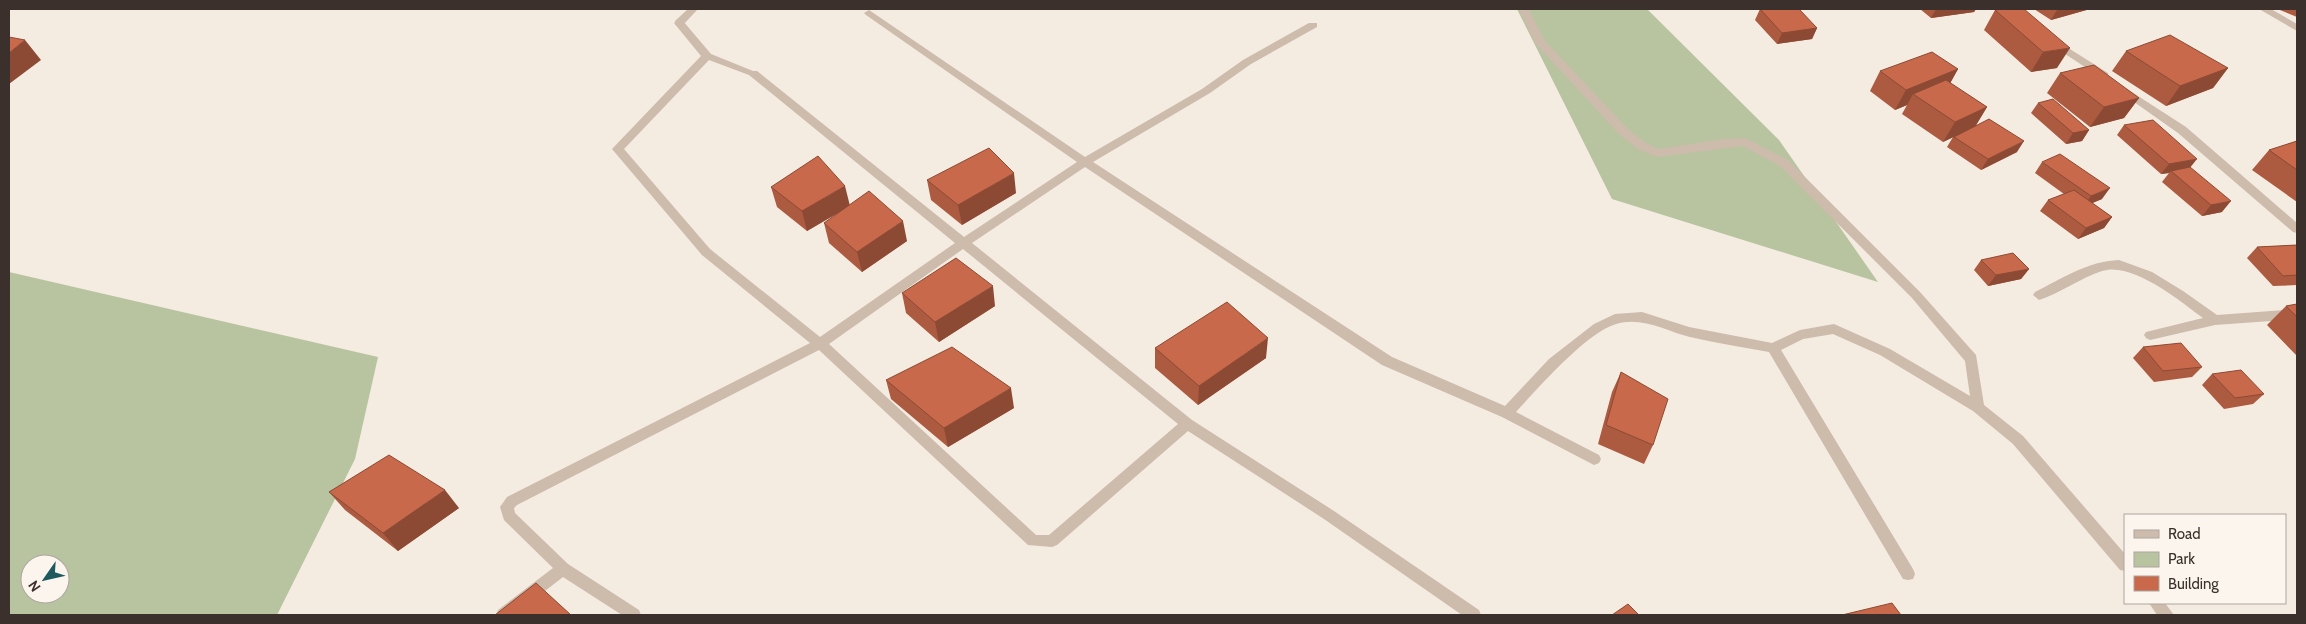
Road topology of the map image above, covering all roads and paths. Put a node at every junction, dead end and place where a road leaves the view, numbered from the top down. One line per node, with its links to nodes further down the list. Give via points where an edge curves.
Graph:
1 (693, 9): 8 (street, via 678,23)
2 (1524, 9): 18 (street, via 1539,41 1624,132 1642,146 1657,153 1745,142 1784,163 1916,295 1972,359)
3 (2264, 9): 6 (street)
4 (870, 13): 9 (street)
5 (1313, 25): 9 (street)
6 (2297, 28)
7 (2042, 34): 10 (street, via 2182,130)
8 (707, 56): 11 (street, via 753,72); 16 (street, via 618,149 706,252)
9 (1085, 162): 11 (street); 19 (street, via 1387,361)
10 (2297, 229)
11 (962, 244): 16 (street); 20 (street)
12 (2039, 294): 14 (street, via 2108,264 2135,269 2167,285)
13 (2297, 314): 14 (street)
14 (2215, 320): 15 (street)
15 (2150, 335)
16 (820, 344): 20 (street, via 1034,541 1052,541); 23 (street, via 512,501 506,507 509,516)
17 (1773, 348): 18 (street, via 1800,335 1834,329 1885,352); 19 (street, via 1689,332 1642,317 1615,320 1598,327 1554,362); 24 (street)
18 (1978, 407): 22 (street, via 2018,440)
19 (1506, 412): 21 (street)
20 (1186, 424): 28 (street, via 1329,514)
21 (1594, 459)
22 (2124, 565)
23 (563, 569): 26 (street); 27 (street)
24 (1908, 574)
25 (2157, 604): 29 (street)
26 (503, 615)
27 (634, 615)
28 (1474, 615)
29 (2167, 615)

